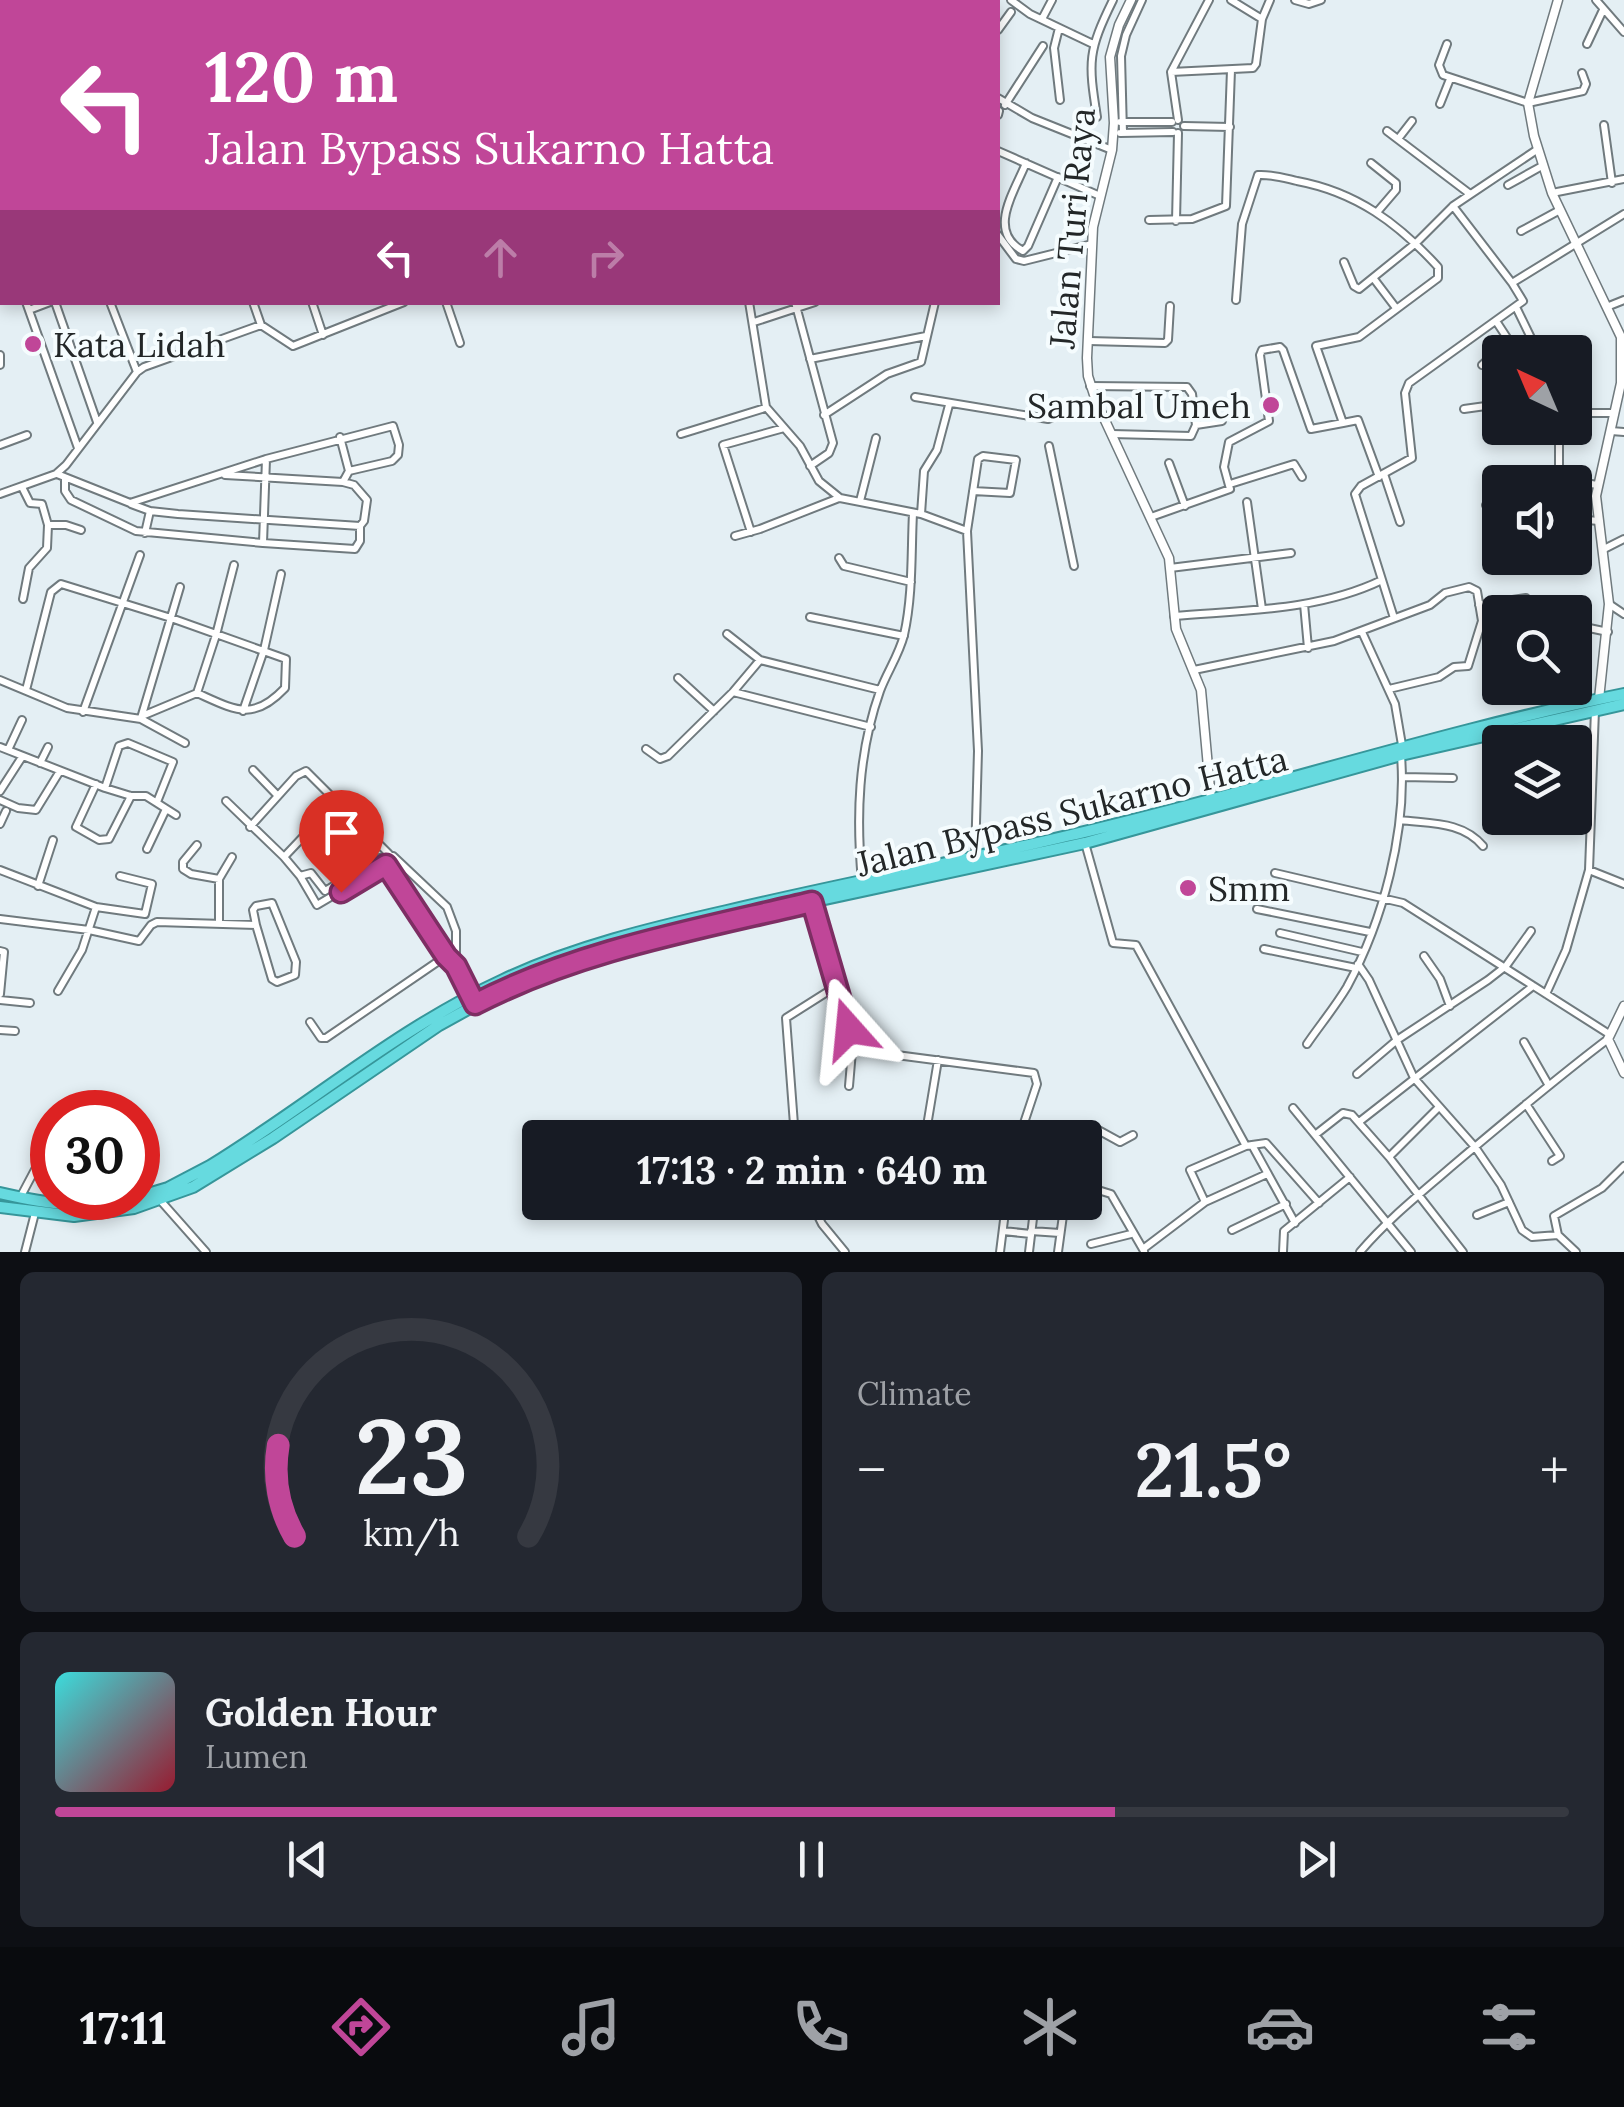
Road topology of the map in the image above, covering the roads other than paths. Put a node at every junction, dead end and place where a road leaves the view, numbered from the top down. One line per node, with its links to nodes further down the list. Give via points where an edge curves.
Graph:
1 (1010, 0): 15 (street)
2 (1052, 0): 15 (street)
3 (1113, 0): 20 (street)
4 (1130, 0): 34 (street, Jalan Turi Raya, via 1110,57)
5 (1142, 0): 34 (street, via 1121,56)
6 (1211, 0): 25 (street)
7 (1231, 0): 16 (street)
8 (1270, 0): 16 (street)
9 (1295, 0): 10 (street)
10 (1321, 0)
11 (1558, 0): 29 (street)
12 (1596, 0): 13 (street)
13 (1603, 10): 19 (street); 22 (street)
14 (1011, 12): 17 (street)
15 (1042, 19): 18 (street)
16 (1262, 19): 24 (street, via 1256,64)
17 (1000, 27)
18 (1059, 28): 20 (street); 28 (street, via 1054,48)
19 (1624, 32)
20 (1092, 44): 32 (street)
21 (1447, 44): 27 (street, via 1439,70)
22 (1587, 44)
23 (1043, 46): 31 (street)
24 (1231, 70): 25 (street); 37 (street)
25 (1172, 72): 36 (street)
26 (1582, 73): 29 (street, via 1583,91)
27 (1450, 79): 29 (street); 30 (street)
28 (1060, 100)
29 (1528, 103): 41 (street)
30 (1440, 104)
31 (1000, 110): 42 (street)
32 (1097, 116)
33 (1412, 120): 40 (street)
34 (1119, 122): 36 (street); 39 (street, Jalan Turi Raya)
35 (1604, 125): 49 (street)
36 (1177, 127): 37 (street); 39 (street); 59 (street)
37 (1230, 127): 59 (street, via 1226,206)
38 (1387, 131): 40 (street)
39 (1118, 133): 42 (street, Jalan Turi Raya)
40 (1398, 139): 51 (street)
41 (1538, 149): 46 (street); 51 (street)
42 (1112, 150): 53 (street, Jalan Turi Raya)
43 (1000, 152): 44 (street)
44 (1026, 163): 47 (street); 47 (street, via 1002,221 1018,249 1028,246)
45 (1371, 163): 56 (street, via 1396,183)
46 (1542, 166): 50 (street); 52 (street)
47 (1058, 177): 53 (street)
48 (1624, 180): 49 (street)
49 (1612, 182): 52 (street)
50 (1508, 185)
51 (1470, 194): 54 (street)
52 (1552, 194): 55 (street)
53 (1100, 196): 63 (street, Jalan Turi Raya)
54 (1453, 206): 62 (street); 67 (street)
55 (1560, 210): 60 (street); 64 (street)
56 (1378, 212): 62 (street); 68 (street, via 1330,187 1258,174 1242,224)
57 (1624, 214): 64 (street)
58 (1149, 220): 59 (street)
59 (1176, 221)
60 (1521, 231)
61 (1000, 237): 63 (street, via 1024,261)
62 (1416, 243): 66 (street); 82 (street, via 1440,276)
63 (1092, 244): 91 (street, Jalan Turi Raya)
64 (1579, 244): 67 (street); 81 (street)
65 (1344, 262): 66 (street, via 1357,289)
66 (1374, 280): 82 (street)
67 (1512, 283): 83 (street, via 1523,300)
68 (1236, 300)
69 (1624, 300): 81 (street)
70 (53, 305): 109 (street)
71 (111, 305): 96 (street)
72 (254, 305): 86 (street)
73 (313, 305): 87 (street)
74 (397, 305): 87 (street)
75 (447, 305): 92 (street)
76 (750, 305): 85 (street)
77 (934, 305): 90 (street)
78 (27, 306): 122 (street)
79 (796, 306): 85 (street); 94 (street)
80 (1170, 306): 91 (street, via 1165,344)
81 (1608, 306): 97 (street, via 1621,337)
82 (1396, 308): 110 (street, via 1360,337 1316,346)
83 (1516, 308): 84 (street); 89 (street)
84 (1496, 321): 88 (street); 129 (street, via 1409,383 1404,393 1414,455)
85 (754, 322): 103 (street)
86 (261, 326): 87 (street, via 293,346); 96 (street)
87 (323, 335)
88 (1505, 335)
89 (1530, 335)
90 (926, 336): 94 (street); 107 (street, via 921,362 887,374)
91 (1089, 341): 98 (street, Jalan Turi Raya)
92 (460, 343)
93 (0, 355): 95 (street)
94 (810, 359): 107 (street)
95 (0, 365)
96 (136, 372): 109 (street)
97 (1623, 382): 106 (street)
98 (1090, 386): 100 (street, Jalan Turi Raya); 111 (street, via 1187,387)
99 (915, 397): 101 (street)
100 (1096, 401): 101 (street, via 1048,419); 116 (street, Jalan Turi Raya)
101 (949, 405): 145 (street, via 924,471)
102 (1482, 406): 104 (street)
103 (766, 408): 112 (street); 115 (street)
104 (1464, 409)
105 (1592, 413): 106 (street)
106 (1616, 413): 113 (street)
107 (824, 415): 125 (street, via 833,445)
108 (1222, 421): 111 (street)
109 (97, 423): 122 (street)
110 (1343, 423): 129 (street, via 1358,420); 133 (street, via 1311,429 1283,350 1262,350 1269,421 1229,442 1224,467)
111 (1196, 425): 116 (street, via 1191,436)
112 (784, 428): 125 (street); 156 (street, via 723,445)
113 (1610, 431): 114 (street); 135 (street)
114 (1624, 432)
115 (680, 434)
116 (1112, 434): 146 (street, Jalan Turi Raya)
117 (27, 435): 120 (street)
118 (340, 437): 123 (street); 126 (street); 126 (street, via 393,426 397,434 392,461)
119 (876, 438): 140 (street)
120 (0, 445)
121 (1049, 446): 166 (street)
122 (78, 449): 128 (street)
123 (266, 459): 127 (street); 131 (street)
124 (1169, 464): 143 (street)
125 (810, 466): 139 (street)
126 (349, 470): 132 (street)
127 (218, 475): 131 (street); 142 (street)
128 (60, 476): 136 (street); 142 (street); 155 (street, via 71,500)
129 (1382, 476): 150 (street); 169 (street, via 1361,486 1354,499)
130 (1302, 477): 133 (street, via 1294,464)
131 (266, 478): 132 (street); 147 (street)
132 (344, 482): 152 (street, via 367,500)
133 (1230, 484): 143 (street)
134 (1592, 484): 135 (street)
135 (1597, 485): 149 (street)
136 (22, 487): 138 (street); 151 (street, via 30,503 42,504)
137 (973, 492): 137 (street, via 980,458 1016,460 1012,492); 154 (street)
138 (0, 494)
139 (840, 498): 140 (street); 156 (street)
140 (860, 501): 145 (street)
141 (1247, 502): 164 (street)
142 (130, 503): 144 (street)
143 (1185, 506): 146 (street)
144 (150, 511): 147 (street); 155 (street)
145 (917, 514): 154 (street); 170 (street)
146 (1152, 517): 167 (street, Jalan Turi Raya)
147 (266, 520): 152 (street); 159 (street)
148 (1592, 520): 149 (street)
149 (1600, 521): 160 (street)
150 (1400, 522)
151 (48, 524): 153 (street); 172 (street, via 47,548 29,568)
152 (360, 526): 159 (street, via 354,549)
153 (81, 530)
154 (967, 530): 248 (street, via 978,750)
155 (145, 532): 159 (street)
156 (752, 532): 157 (street)
157 (735, 536)
158 (1624, 539): 160 (street)
159 (263, 543)
160 (1604, 549): 175 (street)
161 (1291, 553): 164 (street)
162 (140, 554): 173 (street)
163 (839, 558): 170 (street, via 844,566)
164 (1253, 558): 167 (street); 178 (street)
165 (234, 565): 189 (street)
166 (1074, 566)
167 (1170, 568): 181 (street, Jalan Turi Raya)
168 (282, 574): 192 (street)
169 (1382, 580): 174 (street); 183 (street)
170 (911, 582): 190 (street)
171 (180, 587): 182 (street)
172 (22, 599)
173 (124, 604): 182 (street); 198 (street, via 65,585 53,588); 207 (street)
174 (1304, 604): 178 (street); 191 (street)
175 (1609, 604): 179 (street); 187 (street)
176 (1479, 605): 177 (street); 183 (street, via 1477,590 1469,587); 184 (street)
177 (1482, 605)
178 (1262, 609): 181 (street)
179 (1624, 614)
180 (810, 616): 190 (street)
181 (1173, 616): 194 (street, Jalan Turi Raya)
182 (171, 618): 189 (street); 209 (street)
183 (1394, 618): 186 (street)
184 (1482, 621): 197 (street, via 1468,666)
185 (1592, 628): 187 (street)
186 (1362, 632): 191 (street); 197 (street)
187 (1608, 632): 203 (street)
188 (727, 634): 193 (street)
189 (216, 635): 192 (street); 201 (street)
190 (904, 636): 199 (street)
191 (1308, 648): 194 (street)
192 (264, 650): 206 (street); 206 (street, via 286,659 287,684 262,708)
193 (760, 660): 199 (street); 200 (street)
194 (1194, 670): 231 (street, Jalan Turi Raya)
195 (678, 678): 208 (street)
196 (0, 680): 198 (street)
197 (1389, 689): 217 (street)
198 (26, 690): 205 (street)
199 (880, 690): 212 (street)
200 (733, 692): 208 (street); 212 (street)
201 (197, 693): 206 (street); 209 (street)
202 (1624, 694): 203 (highway, Jalan Bypass Sukarno Hatta)
203 (1597, 704): 204 (highway, Jalan Bypass Sukarno Hatta); 217 (highway, Jalan Bypass Sukarno Hatta); 251 (street)
204 (1624, 704)
205 (67, 708): 207 (street); 211 (street)
206 (243, 711)
207 (83, 712): 209 (street)
208 (714, 712): 216 (street, via 664,760)
209 (141, 718): 213 (street)
210 (22, 720): 215 (street)
211 (62, 720)
212 (870, 727): 256 (street, via 858,816)
213 (185, 743)
214 (48, 747): 219 (street)
215 (4, 749): 218 (street)
216 (646, 750)
217 (1401, 750): 222 (street); 231 (highway, Jalan Bypass Sukarno Hatta); 241 (highway, Jalan Bypass Sukarno Hatta)
218 (22, 757): 219 (street); 226 (street)
219 (40, 764): 221 (street)
220 (252, 770): 228 (street)
221 (60, 771): 224 (street); 229 (street, via 36,810)
222 (1402, 777): 223 (street); 237 (street)
223 (1454, 778)
224 (96, 784): 225 (street); 227 (street, via 76,827 99,840 109,839)
225 (105, 788): 227 (street); 233 (street, via 118,749 128,742 173,762)
226 (0, 791)
227 (130, 796): 233 (street)
228 (278, 796): 230 (street, via 306,770); 239 (street)
229 (0, 800)
230 (338, 800): 245 (street); 247 (street)
231 (1211, 800): 248 (highway, Jalan Bypass Sukarno Hatta)
232 (226, 801): 239 (street)
233 (157, 802): 234 (street)
234 (166, 810): 236 (street); 244 (street)
235 (6, 811): 238 (street)
236 (176, 815)
237 (1400, 820): 243 (street, via 1469,831); 259 (street)
238 (0, 824)
239 (250, 827): 247 (street)
240 (53, 840): 258 (street)
241 (1085, 843): 260 (highway, Jalan Bypass Sukarno Hatta); 312 (street, via 1114,943 1136,946)
242 (197, 845): 255 (street, via 183,869)
243 (1483, 846)
244 (147, 849)
245 (389, 854): 249 (street); 275 (street, via 447,907 456,930)
246 (232, 857): 255 (street)
247 (284, 857): 254 (street)
248 (975, 858): 256 (highway, Jalan Bypass Sukarno Hatta)
249 (383, 862): 254 (street, via 325,891 311,873); 254 (street, via 316,904); 273 (street)
250 (0, 870): 258 (street)
251 (1588, 870): 257 (street); 281 (street)
252 (1275, 872): 259 (street)
253 (120, 876): 261 (street, via 152,884 145,914)
254 (300, 876)
255 (218, 879): 264 (street)
256 (862, 881): 283 (highway, Jalan Bypass Sukarno Hatta, via 628,937 520,973)
257 (1624, 884)
258 (38, 886): 261 (street)
259 (1382, 896): 268 (street); 277 (street)
260 (812, 902): 279 (street); 283 (highway, Jalan Bypass Sukarno Hatta, via 577,962)
261 (96, 907): 266 (street)
262 (1257, 908): 268 (street)
263 (0, 919): 266 (street)
264 (219, 924): 265 (street); 266 (street, via 157,922 139,941)
265 (256, 925): 265 (street, via 254,908 272,903 295,975 272,979)
266 (89, 930): 280 (street)
267 (1530, 931): 277 (street)
268 (1370, 932): 272 (street)
269 (1280, 933): 272 (street)
270 (1264, 949): 276 (street)
271 (0, 950): 282 (street)
272 (1362, 952): 276 (street)
273 (446, 956): 275 (street); 287 (street, via 326,1038)
274 (1424, 956): 285 (street)
275 (456, 966): 283 (street)
276 (1357, 966): 292 (street); 294 (street)
277 (1506, 966): 278 (street); 285 (street)
278 (1533, 986): 281 (street); 298 (street)
279 (835, 987): 291 (street); 304 (street, via 786,1018)
280 (58, 990)
281 (1546, 994): 290 (street)
282 (0, 997): 284 (street)
283 (473, 1000): 308 (highway, Jalan Bypass Sukarno Hatta)
284 (30, 1003)
285 (1450, 1006): 292 (street)
286 (1624, 1006): 290 (street)
287 (310, 1022)
288 (0, 1030): 289 (street)
289 (15, 1030)
290 (1609, 1036): 297 (street); 299 (street)
291 (852, 1038): 295 (street, via 866,1051); 300 (street)
292 (1396, 1040): 296 (street); 298 (street)
293 (1524, 1042): 299 (street)
294 (1306, 1044)
295 (938, 1060): 305 (street); 306 (street, via 1036,1074)
296 (1356, 1074)
297 (1624, 1074)
298 (1414, 1078): 303 (street); 307 (street)
299 (1548, 1084): 301 (street)
300 (849, 1086)
301 (1526, 1104): 313 (street); 315 (street, via 1560,1156)
302 (1293, 1108): 310 (street)
303 (1438, 1108): 313 (street); 314 (street)
304 (794, 1120)
305 (928, 1120)
306 (1025, 1120)
307 (1359, 1122): 310 (street, via 1343,1113); 314 (street)
308 (275, 1130): 320 (highway, Jalan Bypass Sukarno Hatta); 326 (highway, Jalan Bypass Sukarno Hatta, via 192,1187)
309 (1102, 1132): 311 (street, via 1120,1142)
310 (1315, 1134): 319 (street)
311 (1133, 1135)
312 (1249, 1146): 317 (street); 327 (street, via 1190,1170); 329 (street, via 1266,1143)
313 (1474, 1147): 323 (street); 328 (street)
314 (1389, 1157): 323 (street)
315 (1552, 1161)
316 (1624, 1166): 346 (street, via 1602,1188 1554,1216)
317 (1267, 1174): 327 (street); 330 (street)
318 (30, 1176): 324 (street)
319 (1350, 1177): 329 (street); 340 (street)
320 (160, 1191)
321 (1102, 1191): 345 (street, via 1111,1194)
322 (0, 1192): 324 (highway, Jalan Bypass Sukarno Hatta)
323 (1418, 1196): 340 (street); 358 (street)
324 (20, 1197): 325 (highway, Jalan Bypass Sukarno Hatta)
325 (30, 1199)
326 (160, 1200): 350 (street)
327 (1205, 1202): 348 (street)
328 (1510, 1202): 333 (street); 346 (street, via 1529,1236)
329 (1319, 1203): 339 (street)
330 (1286, 1204): 339 (street); 341 (street)
331 (0, 1206): 332 (highway, Jalan Bypass Sukarno Hatta)
332 (30, 1211)
333 (1477, 1216)
334 (33, 1220): 349 (street)
335 (820, 1220): 351 (street)
336 (1004, 1220): 342 (street)
337 (1033, 1220): 343 (street)
338 (1062, 1220): 344 (street)
339 (1295, 1222): 355 (street, via 1283,1233)
340 (1387, 1222): 356 (street); 357 (street)
341 (1232, 1230)
342 (1002, 1232): 343 (street); 352 (street)
343 (1031, 1232): 344 (street); 353 (street)
344 (1060, 1234): 354 (street)
345 (1132, 1234): 347 (street); 348 (street)
346 (1558, 1235): 359 (street)
347 (1091, 1244)
348 (1144, 1251)
349 (25, 1252)
350 (206, 1252)
351 (844, 1252)
352 (1000, 1252)
353 (1029, 1252)
354 (1058, 1252)
355 (1283, 1252)
356 (1360, 1252)
357 (1412, 1252)
358 (1463, 1252)
359 (1576, 1252)

